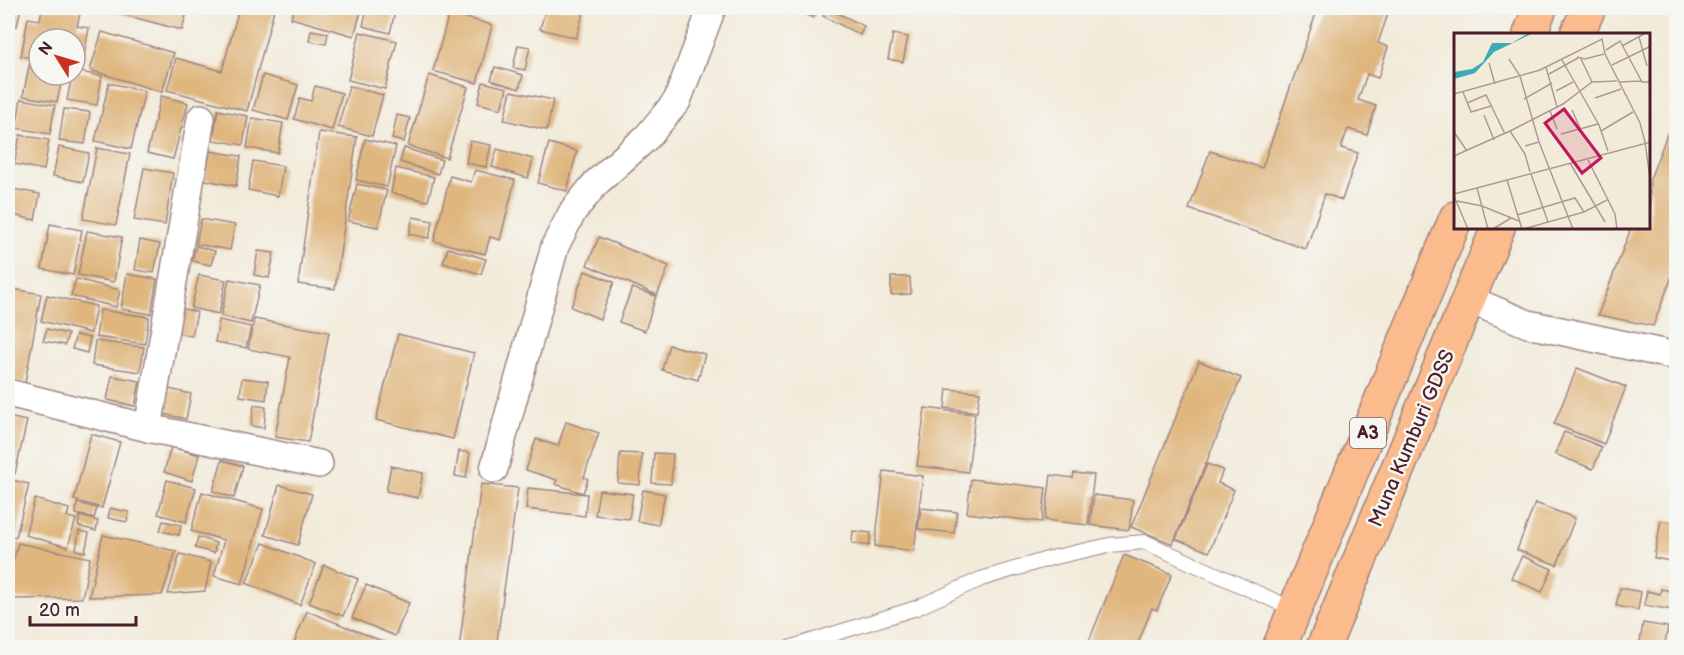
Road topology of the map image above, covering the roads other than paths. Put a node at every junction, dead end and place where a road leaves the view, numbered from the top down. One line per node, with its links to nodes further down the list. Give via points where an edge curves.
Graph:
1 (712, 8): 14 (street, via 677,101 647,137 590,190 573,211 555,246)
2 (1540, 8): 4 (highway)
3 (1588, 8): 5 (highway)
4 (1530, 33)
5 (1577, 33)
6 (201, 118): 12 (street)
7 (1454, 223): 15 (highway, Muna Kumburi GDSS / A3)
8 (1497, 230): 9 (highway, Muna Kumburi GDSS / A3)
9 (1468, 299): 10 (street, via 1528,324); 18 (highway, Muna Kumburi GDSS / A3)
10 (1677, 356)
11 (8, 393): 12 (street)
12 (148, 428): 13 (street)
13 (319, 464)
14 (494, 469)
15 (1295, 610): 16 (lane, via 1145,542 1109,545 1051,558 981,579 916,608); 17 (highway, Muna Kumburi GDSS / A3)
16 (789, 648)
17 (1280, 648)
18 (1323, 648)

